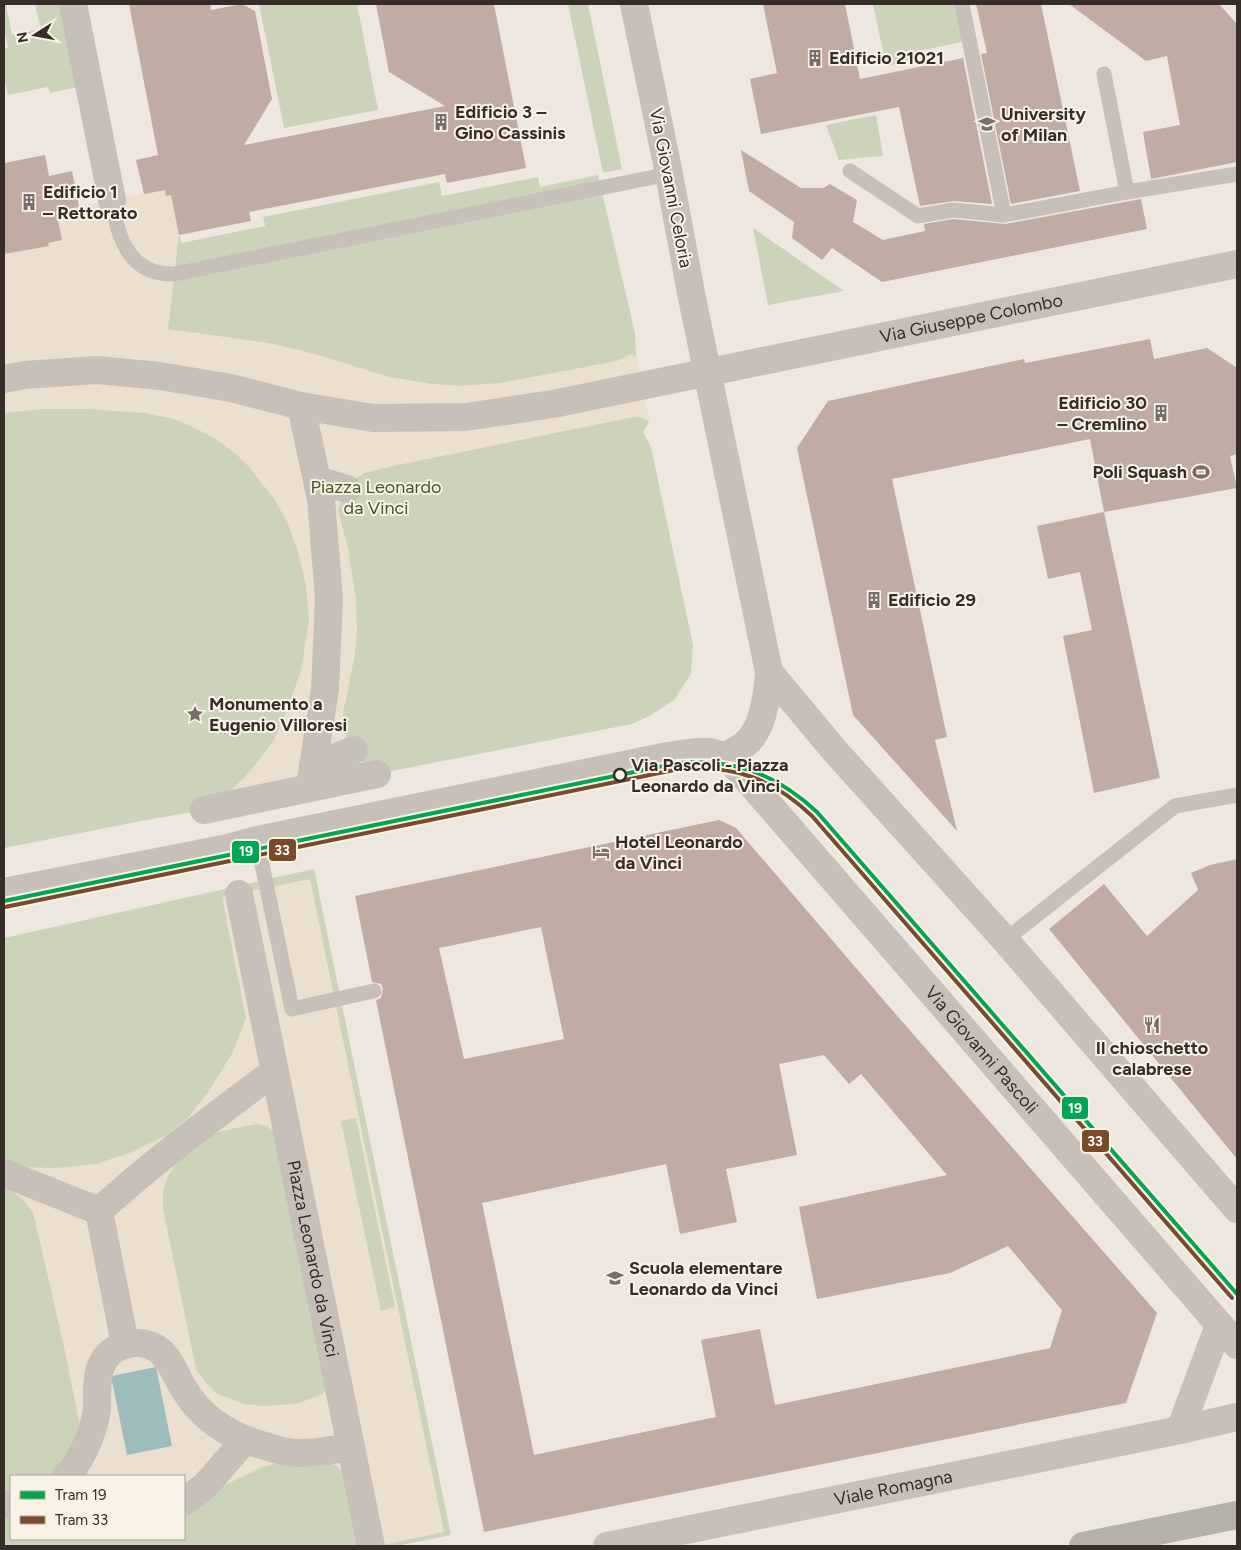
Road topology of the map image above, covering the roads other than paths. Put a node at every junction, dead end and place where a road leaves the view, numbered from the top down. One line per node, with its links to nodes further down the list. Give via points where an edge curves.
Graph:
1 (73, 4): 9 (street)
2 (634, 4): 6 (street, Via Giovanni Celoria)
3 (962, 4): 10 (lane)
4 (1104, 74): 8 (lane)
5 (850, 171): 10 (lane, via 918,216 953,210)
6 (669, 174): 9 (lane, via 174,274 149,268 132,258 120,240); 12 (street, Via Giovanni Celoria)
7 (1237, 174): 8 (lane)
8 (1127, 192): 10 (lane)
9 (112, 200)
10 (1004, 215)
11 (1237, 264): 12 (street, Via Giuseppe Colombo)
12 (707, 372): 14 (street, via 553,404 466,417 373,418); 17 (street)
13 (4, 379): 14 (street, via 97,370 231,388)
14 (301, 406): 15 (street)
15 (318, 480): 16 (street); 21 (street, via 329,599 325,689)
16 (346, 489)
17 (769, 672): 19 (street, via 768,692 756,730 742,748); 27 (street, via 835,751)
18 (354, 750): 21 (street)
19 (726, 755): 24 (street, via 710,752 668,756); 33 (street, Via Giovanni Pascoli)
20 (377, 774): 21 (street)
21 (312, 777): 23 (street)
22 (1237, 795): 27 (lane, via 1175,806)
23 (204, 810)
24 (257, 840): 25 (street); 28 (lane, via 292,1009)
25 (4, 892)
26 (239, 894): 29 (street, Piazza Leonardo da Vinci)
27 (1005, 940): 31 (street)
28 (374, 991)
29 (274, 1071): 32 (street, via 135,1178); 39 (street, Piazza Leonardo da Vinci)
30 (4, 1173): 32 (street)
31 (1237, 1209)
32 (100, 1211): 34 (street)
33 (1219, 1325): 35 (street, Via Giovanni Pascoli); 37 (street)
34 (125, 1344): 38 (street, via 139,1343 159,1350 198,1410 217,1427); 40 (street, via 112,1351 101,1365 93,1429)
35 (1237, 1345)
36 (1237, 1417): 37 (street, Viale Romagna)
37 (1180, 1430): 44 (street, Viale Romagna)
38 (245, 1440): 39 (street, via 286,1452); 41 (street, via 205,1486)
39 (351, 1447): 43 (street, Piazza Leonardo da Vinci)
40 (67, 1475)
41 (185, 1501)
42 (1237, 1515): 45 (main road)
43 (371, 1546)
44 (607, 1546)
45 (1083, 1546)

